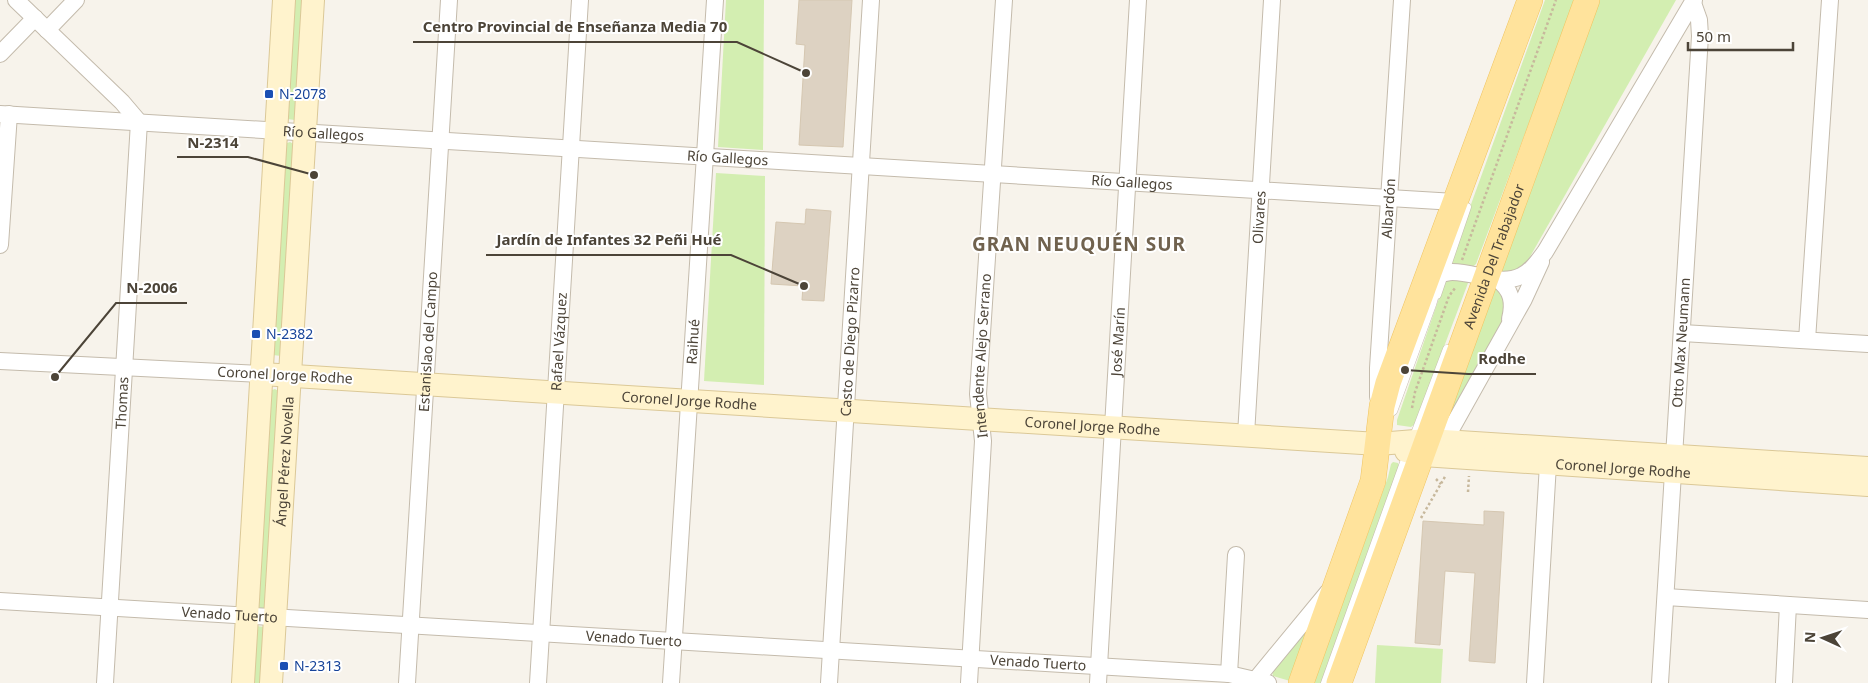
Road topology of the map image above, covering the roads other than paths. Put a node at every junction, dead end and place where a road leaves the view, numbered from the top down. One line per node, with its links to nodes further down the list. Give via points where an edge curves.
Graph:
1 (16, 0): 17 (street)
2 (76, 0): 18 (street)
3 (284, 0): 22 (main road, Ángel Pérez Novella)
4 (313, 0): 23 (main road, Ángel Pérez Novella)
5 (449, 0): 24 (street, Estanislao del Campo)
6 (580, 0): 25 (street, Rafael Vázquez)
7 (714, 0): 26 (street, Raihué)
8 (871, 0): 27 (street, Casto de Diego Pizarro)
9 (1004, 0): 28 (street, Intendente Alejo Serrano)
10 (1138, 0): 29 (street, José Marín)
11 (1272, 0): 30 (street, Olivares)
12 (1402, 0): 31 (street, Albardón)
13 (1530, 0): 32 (main road, Avenida Del Trabajador)
14 (1587, 0): 36 (main road, Avenida Del Trabajador)
15 (1830, 0): 41 (street)
16 (1694, 2): 34 (street); 39 (street, Otto Max Neumann, via 1700,36)
17 (35, 18): 18 (street); 19 (street)
18 (47, 30): 21 (street)
19 (0, 54)
20 (4, 114): 21 (street, Río Gallegos); 33 (street)
21 (139, 122): 22 (street, Río Gallegos); 44 (street, Thomas)
22 (276, 130): 23 (street, Río Gallegos); 45 (main road, Ángel Pérez Novella)
23 (305, 132): 24 (street, Río Gallegos); 46 (main road, Ángel Pérez Novella)
24 (440, 140): 25 (street, Río Gallegos); 47 (street, Estanislao del Campo)
25 (571, 148): 26 (street, Río Gallegos); 48 (street, Rafael Vázquez)
26 (705, 156): 27 (street, Río Gallegos); 49 (street, Raihué)
27 (861, 166): 28 (street, Río Gallegos); 50 (street, Casto de Diego Pizarro)
28 (992, 174): 29 (street, Río Gallegos); 51 (street, Intendente Alejo Serrano, via 978,394)
29 (1127, 182): 30 (street, Río Gallegos); 52 (street, José Marín)
30 (1260, 190): 31 (street, Río Gallegos); 53 (street, Olivares)
31 (1390, 198): 32 (street, Río Gallegos); 54 (street, Albardón, via 1378,368)
32 (1463, 200): 35 (lane); 37 (main road, Avenida Del Trabajador)
33 (0, 245)
34 (1546, 252): 36 (street, via 1525,274 1514,279); 38 (street)
35 (1444, 273): 36 (street, via 1454,271); 37 (street, via 1434,277); 54 (lane)
36 (1481, 277): 38 (street, via 1506,286 1511,297 1512,311); 54 (main road, Avenida Del Trabajador)
37 (1424, 288): 54 (main road, Avenida Del Trabajador, via 1388,383)
38 (1504, 333): 54 (street)
39 (1682, 333): 41 (street); 56 (street, Otto Max Neumann)
40 (1451, 339): 54 (lane)
41 (1807, 340): 42 (street)
42 (1868, 344)
43 (0, 361): 44 (street, Coronel Jorge Rodhe)
44 (124, 367): 45 (street, Coronel Jorge Rodhe); 65 (street, Thomas)
45 (262, 374): 46 (main road, Coronel Jorge Rodhe); 67 (main road, Ángel Pérez Novella)
46 (290, 375): 47 (main road, Coronel Jorge Rodhe); 68 (main road, Ángel Pérez Novella)
47 (425, 384): 48 (main road, Coronel Jorge Rodhe); 69 (street, Estanislao del Campo)
48 (556, 392): 49 (main road, Coronel Jorge Rodhe); 70 (street, Rafael Vázquez)
49 (689, 400): 50 (main road, Coronel Jorge Rodhe); 71 (street, Raihué)
50 (846, 410): 51 (main road, Coronel Jorge Rodhe); 72 (street, Casto de Diego Pizarro)
51 (980, 419): 52 (main road, Coronel Jorge Rodhe); 73 (street, Intendente Alejo Serrano, via 983,441)
52 (1113, 427): 53 (main road, Coronel Jorge Rodhe); 75 (street, José Marín)
53 (1246, 435): 54 (main road, Coronel Jorge Rodhe)
54 (1407, 441): 54 (street, via 1387,408 1434,280 1434,293); 55 (main road, Coronel Jorge Rodhe); 56 (main road, Coronel Jorge Rodhe); 61 (main road, Avenida Del Trabajador, via 1373,481); 86 (lane); 87 (main road, Avenida Del Trabajador, via 1410,517)
55 (1548, 464): 56 (main road, Coronel Jorge Rodhe); 88 (street)
56 (1674, 464): 57 (main road, Coronel Jorge Rodhe); 58 (main road, Coronel Jorge Rodhe); 62 (street, Otto Max Neumann)
57 (1868, 468)
58 (1868, 485)
59 (1236, 555): 74 (street)
60 (1378, 561): 60 (street, via 1372,559 1406,465 1411,463)
61 (1338, 579): 76 (street); 85 (main road, Avenida Del Trabajador)
62 (1666, 597): 64 (street); 89 (street, Otto Max Neumann)
63 (0, 601): 65 (street, Venado Tuerto)
64 (1788, 605): 66 (street); 90 (street)
65 (110, 608): 67 (street, Venado Tuerto); 77 (street, Thomas)
66 (1868, 610)
67 (247, 617): 68 (street, Venado Tuerto); 78 (main road, Ángel Pérez Novella)
68 (275, 618): 69 (street, Venado Tuerto); 79 (main road, Ángel Pérez Novella)
69 (410, 626): 70 (street, Venado Tuerto); 80 (street, Estanislao del Campo)
70 (541, 634): 71 (street, Venado Tuerto); 81 (street, Rafael Vázquez)
71 (674, 642): 72 (street, Venado Tuerto); 82 (street, Raihué)
72 (831, 651): 73 (street, Venado Tuerto); 83 (street, Casto de Diego Pizarro)
73 (971, 659): 75 (street, Venado Tuerto); 84 (street, Intendente Alejo Serrano)
74 (1230, 674): 75 (street, Venado Tuerto); 76 (street, Venado Tuerto)
75 (1099, 675)
76 (1259, 682)
77 (105, 683)
78 (243, 683)
79 (271, 683)
80 (407, 683)
81 (538, 683)
82 (671, 683)
83 (829, 683)
84 (970, 683)
85 (1301, 683)
86 (1325, 683)
87 (1339, 683)
88 (1535, 683)
89 (1660, 683)
90 (1784, 683)

